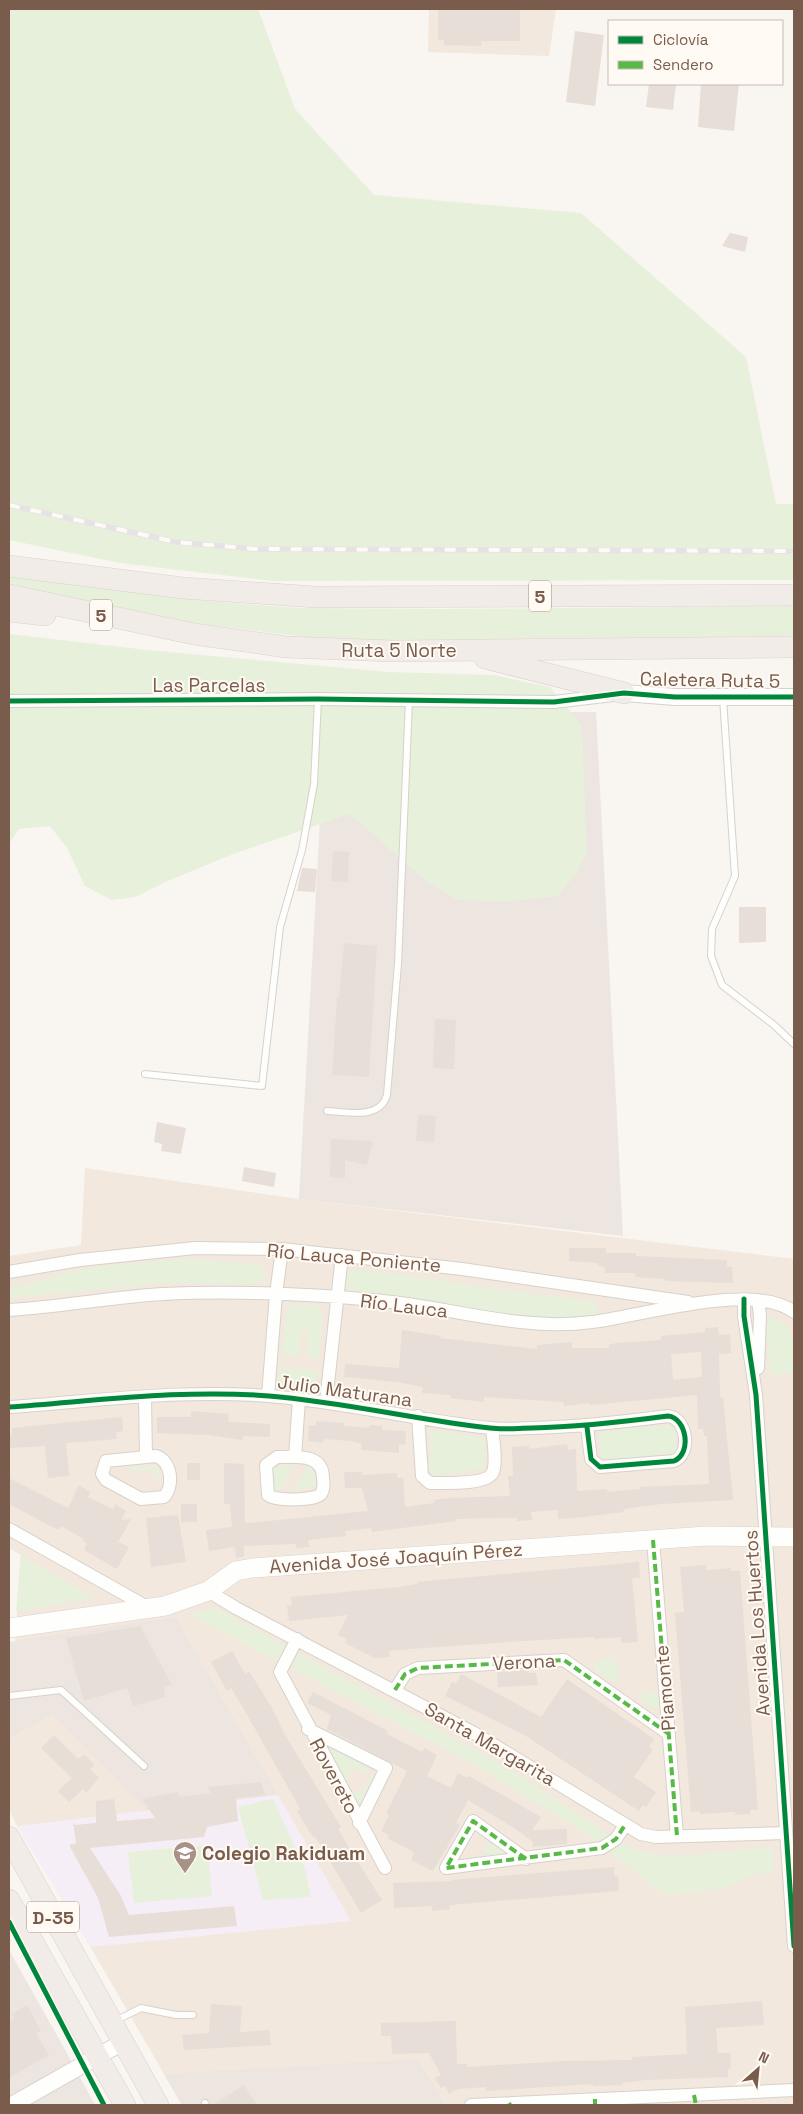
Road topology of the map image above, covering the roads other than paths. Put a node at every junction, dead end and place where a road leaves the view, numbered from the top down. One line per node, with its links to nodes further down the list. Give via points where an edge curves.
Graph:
1 (9, 556): 3 (highway)
2 (9, 566): 3 (highway, 5)
3 (130, 582): 5 (highway, 5, via 232,593 342,598)
4 (9, 595): 7 (highway, Ruta 5 Norte / 5)
5 (794, 595)
6 (9, 611): 7 (highway)
7 (194, 634): 9 (highway, Ruta 5 Norte / 5, via 286,647)
8 (794, 647): 9 (highway, Ruta 5 Norte / 5)
9 (420, 650): 10 (highway, via 512,664)
10 (624, 693): 11 (street, Caletera Ruta 5); 14 (street, Las Parcelas, via 554,702)
11 (723, 696): 12 (street, Caletera Ruta 5); 16 (lane, via 735,876 712,929 711,956 722,984)
12 (794, 697)
13 (318, 699): 14 (street, Las Parcelas); 15 (street, Las Parcelas); 17 (lane, via 311,801 302,850 280,927 262,1086)
14 (409, 700): 18 (lane, via 398,964 387,1095 375,1111)
15 (9, 701)
16 (794, 1044)
17 (145, 1074)
18 (327, 1111)
19 (282, 1250): 20 (street, Río Lauca Poniente); 21 (street, Río Lauca Poniente, via 195,1248 80,1260); 22 (street)
20 (342, 1255): 23 (street); 26 (street, Río Lauca Poniente)
21 (9, 1272)
22 (276, 1294): 23 (street, Río Lauca); 27 (street, Río Lauca, via 161,1294 52,1308); 30 (street)
23 (338, 1297): 26 (street, Río Lauca, via 413,1304 521,1322 558,1323 589,1323); 33 (street)
24 (744, 1299): 25 (street, Río Lauca); 26 (street, Río Lauca); 29 (street, Avenida Los Huertos)
25 (758, 1300): 28 (street, Río Lauca, via 775,1302); 29 (street, Avenida Los Huertos)
26 (698, 1303)
27 (9, 1310)
28 (794, 1312)
29 (756, 1395): 41 (street, Avenida Los Huertos)
30 (268, 1396): 31 (street, Julio Maturana, via 200,1392); 32 (street, Julio Maturana)
31 (145, 1397): 34 (street, Julio Maturana); 38 (street)
32 (299, 1399): 33 (street, Julio Maturana); 39 (street)
33 (326, 1402): 35 (street, Julio Maturana)
34 (9, 1407)
35 (418, 1416): 37 (street, Julio Maturana); 37 (street, via 422,1476 430,1483 488,1478 494,1471)
36 (587, 1426): 36 (street, Julio Maturana, via 672,1416 682,1425 685,1451 674,1461 604,1468 591,1459); 37 (street, Julio Maturana)
37 (492, 1428)
38 (146, 1457): 38 (street, via 106,1461 102,1474 106,1480 141,1498 164,1497 169,1487 168,1466 160,1457)
39 (295, 1457): 39 (street, via 310,1458 319,1464 324,1487 320,1494 314,1498 270,1497 266,1492 266,1465 277,1457)
40 (9, 1529): 45 (street)
41 (766, 1535): 42 (main road, Avenida José Joaquín Pérez); 43 (main road, Avenida José Joaquín Pérez); 55 (street, Avenida Los Huertos)
42 (794, 1537)
43 (654, 1540): 44 (main road, Avenida José Joaquín Pérez, via 252,1568 227,1575); 51 (street, Piamonte)
44 (208, 1591): 45 (main road, Avenida José Joaquín Pérez, via 180,1602); 47 (street, Santa Margarita)
45 (150, 1608): 46 (main road, Avenida José Joaquín Pérez)
46 (9, 1628)
47 (297, 1639): 48 (street, Santa Margarita); 50 (street, Rovereto, via 280,1672)
48 (395, 1690): 51 (street, Verona, via 405,1674 418,1668 564,1660); 54 (street, Santa Margarita, via 552,1778)
49 (9, 1696): 52 (lane, via 61,1690)
50 (308, 1729): 53 (street, Rovereto); 53 (street, Rovereto, via 386,1768)
51 (669, 1734): 56 (street, Piamonte)
52 (144, 1766)
53 (359, 1823): 59 (street, Rovereto)
54 (625, 1825): 56 (street, Santa Margarita, via 648,1836); 58 (street, via 616,1838 602,1848)
55 (786, 1833): 56 (street, Santa Margarita); 61 (street, Avenida Los Huertos)
56 (677, 1836)
57 (9, 1837): 63 (highway, D-35)
58 (526, 1859): 58 (street, via 472,1865 446,1868 473,1821)
59 (384, 1868)
60 (9, 1900): 65 (highway, D-35)
61 (794, 1946)
62 (193, 2015): 63 (lane, via 141,2008)
63 (112, 2022): 64 (highway, D-35)
64 (123, 2042): 65 (street); 72 (highway, D-35)
65 (98, 2055): 70 (street); 71 (highway, D-35)
66 (794, 2090): 67 (street)
67 (695, 2100): 68 (street)
68 (595, 2102): 69 (street)
69 (510, 2104): 73 (street)
70 (12, 2105)
71 (125, 2105)
72 (158, 2105)
73 (471, 2105)

